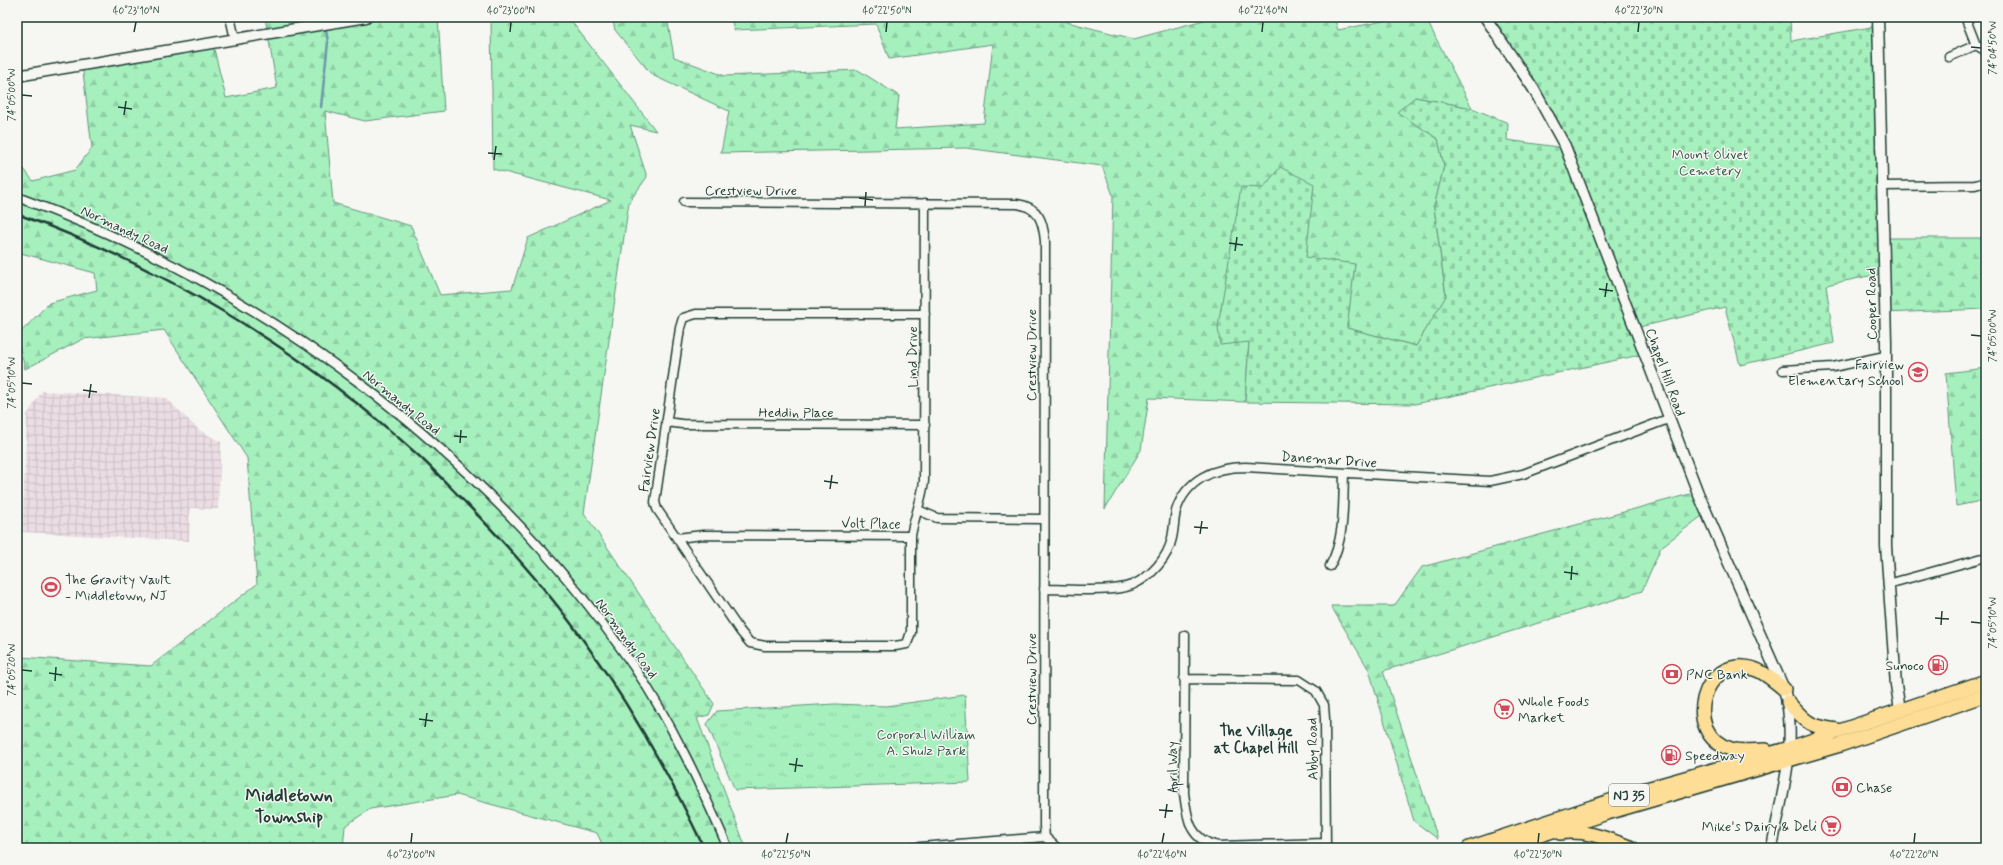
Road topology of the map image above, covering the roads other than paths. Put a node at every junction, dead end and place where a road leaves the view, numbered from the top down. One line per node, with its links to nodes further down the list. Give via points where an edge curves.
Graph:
1 (230, 17): 6 (street)
2 (366, 17): 6 (street)
3 (1485, 17): 19 (street, Chapel Hill Road, via 1532,88 1565,146 1607,251)
4 (1878, 17): 12 (street, Cooper Road)
5 (1965, 17): 7 (street)
6 (235, 39): 10 (street)
7 (1976, 45): 8 (street); 9 (street)
8 (1986, 51)
9 (1949, 57)
10 (17, 76)
11 (1986, 182): 12 (street, via 1975,185)
12 (1882, 186): 17 (street, Cooper Road)
13 (17, 197): 43 (street, Normandy Road, via 49,208 139,248 241,303 330,361 396,412 457,465 543,552 600,621 634,668 689,762)
14 (684, 202): 15 (street, Crestview Drive)
15 (925, 203): 16 (street, Lind Drive); 24 (street, Crestview Drive, via 1024,205 1036,212 1042,221 1045,241)
16 (924, 314): 20 (street, Fairview Drive, via 696,314 683,318); 21 (street, Lind Drive)
17 (1885, 356): 18 (street, via 1833,367); 29 (street, Cooper Road)
18 (1783, 370)
19 (1668, 419): 22 (street, Danemar Drive, via 1522,474 1498,480); 34 (street, Chapel Hill Road, via 1698,494)
20 (666, 422): 21 (street, Heddin Place); 26 (street, Fairview Drive, via 655,502 660,516)
21 (925, 425): 23 (street, Lind Drive, via 924,481)
22 (1344, 473): 28 (street, via 1340,541); 30 (street, Danemar Drive, via 1245,467 1229,467 1211,472 1197,480 1184,496 1177,509 1167,551 1160,564 1145,578 1117,588)
23 (918, 510): 24 (street, Volt Place, via 937,518); 25 (street, Volt Place)
24 (1044, 519): 30 (street, Crestview Drive)
25 (911, 536): 26 (street, Volt Place, via 703,535); 26 (street, Fairview Drive, via 911,632 907,644 895,646 765,646 750,643)
26 (677, 538)
27 (1986, 556): 29 (street)
28 (1330, 566)
29 (1888, 584): 37 (street, Cooper Road)
30 (1044, 589): 40 (street, Crestview Drive)
31 (1185, 635): 32 (street, April Way)
32 (1184, 679): 42 (street, Abby Road, via 1299,680 1316,691 1324,705 1325,719); 42 (street, April Way, via 1184,793 1186,815 1192,830 1198,837 1218,846)
33 (1986, 681): 37 (highway, NJ 35)
34 (1784, 689): 36 (street, Chapel Hill Road); 39 (highway, via 1764,673 1754,669 1730,669 1711,682 1704,694 1702,713 1709,732 1730,749)
35 (1986, 695): 39 (highway, NJ 35, via 1840,745)
36 (1788, 702): 38 (highway, via 1815,727); 39 (street, Chapel Hill Road, via 1791,723)
37 (1900, 710): 38 (highway, NJ 35)
38 (1840, 730): 39 (highway, NJ 35)
39 (1790, 754): 41 (highway, NJ 35); 46 (highway, NJ 35, via 1643,790); 49 (street, Chapel Hill Road)
40 (1045, 837): 44 (street); 45 (street)
41 (1532, 837): 47 (highway, NJ 35); 48 (highway, via 1570,832 1593,834)
42 (1326, 845)
43 (728, 848)
44 (908, 848)
45 (1057, 848)
46 (1468, 848)
47 (1501, 848)
48 (1632, 848)
49 (1772, 848)

